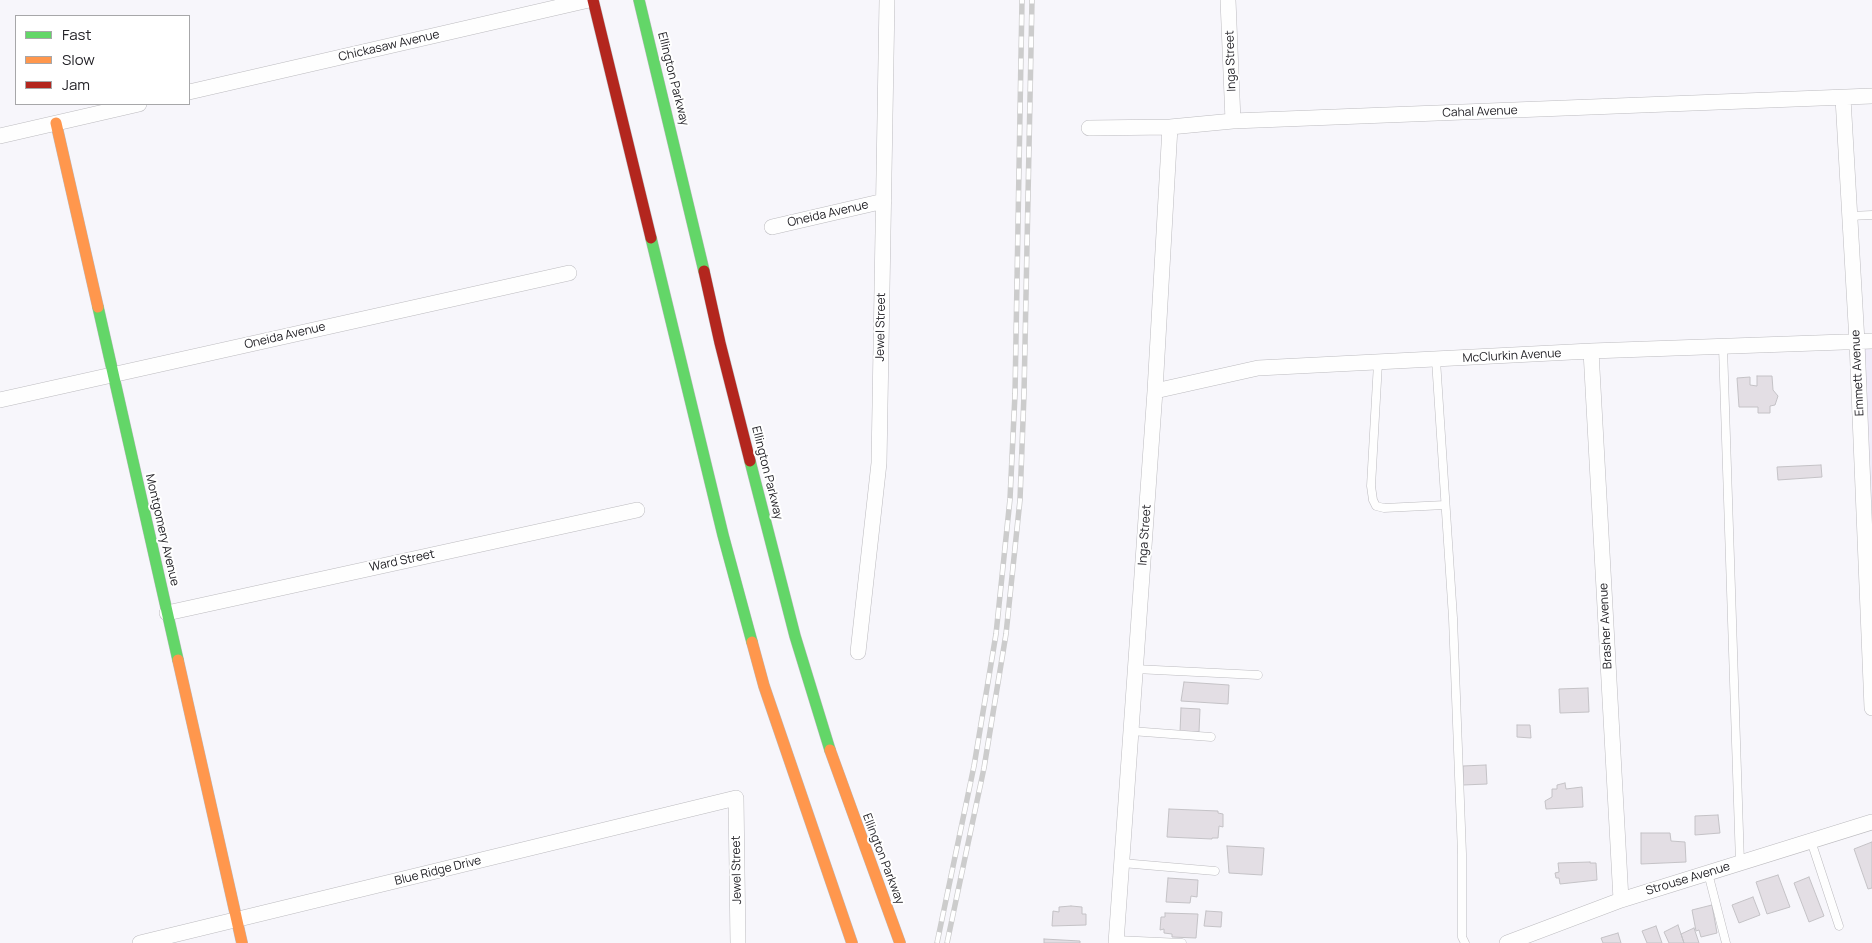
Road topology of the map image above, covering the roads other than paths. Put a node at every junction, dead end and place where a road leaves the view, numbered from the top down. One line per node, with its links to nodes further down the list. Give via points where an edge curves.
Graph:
1 (594, 0): 51 (main road, via 723,535 761,677)
2 (639, 0): 52 (main road, Ellington Parkway, via 692,213 720,343 795,636 840,782)
3 (887, 0): 15 (street, Jewel Street)
4 (1228, 0): 10 (street, Inga Street)
5 (583, 2): 6 (street, Chickasaw Avenue)
6 (190, 92)
7 (1872, 96): 8 (street, Cahal Avenue)
8 (1843, 98): 10 (street, Cahal Avenue); 17 (street, Emmett Avenue)
9 (135, 105): 11 (street)
10 (1233, 121): 12 (street, Cahal Avenue)
11 (56, 123): 14 (street); 25 (main road, Montgomery Avenue)
12 (1170, 127): 13 (street, Cahal Avenue); 26 (street, Inga Street)
13 (1089, 128)
14 (0, 136)
15 (884, 201): 18 (street, Oneida Avenue); 31 (street, Jewel Street, via 879,463)
16 (1872, 215): 17 (lane)
17 (1850, 216): 20 (street, Emmett Avenue)
18 (772, 228)
19 (569, 273): 25 (street, Oneida Avenue)
20 (1864, 342): 21 (street, McClurkin Avenue); 34 (street, Emmett Avenue)
21 (1723, 346): 22 (street, McClurkin Avenue); 41 (lane)
22 (1591, 351): 23 (street, McClurkin Avenue); 44 (street, Brasher Avenue)
23 (1436, 360): 24 (street, McClurkin Avenue); 28 (lane)
24 (1378, 363): 26 (street, McClurkin Avenue, via 1258,368); 28 (lane, via 1373,500 1376,506 1384,508)
25 (113, 375): 27 (street, Oneida Avenue); 30 (main road, Montgomery Avenue)
26 (1155, 391): 32 (street, Inga Street)
27 (0, 400)
28 (1446, 504): 54 (lane, via 1453,618 1462,937)
29 (637, 510): 30 (street, Ward Street)
30 (167, 613): 45 (main road, Montgomery Avenue)
31 (858, 652)
32 (1135, 668): 33 (lane); 35 (street, Inga Street)
33 (1258, 675)
34 (1872, 708)
35 (1131, 731): 36 (lane); 40 (street, Inga Street)
36 (1211, 737)
37 (736, 798): 45 (street, Blue Ridge Drive); 50 (street, Jewel Street)
38 (1872, 822): 39 (street, Strouse Avenue)
39 (1811, 841): 41 (street, Strouse Avenue); 46 (lane)
40 (1122, 863): 42 (lane); 47 (street, Inga Street)
41 (1740, 863): 43 (street, Strouse Avenue)
42 (1215, 871)
43 (1708, 873): 44 (street, Strouse Avenue); 56 (lane)
44 (1621, 900): 55 (street, Strouse Avenue)
45 (236, 920): 48 (street, Blue Ridge Drive); 49 (main road, Montgomery Avenue)
46 (1839, 926)
47 (1116, 942): 53 (lane)
48 (140, 943)
49 (242, 943)
50 (738, 943)
51 (852, 943)
52 (900, 943)
53 (1182, 943)
54 (1465, 943)
55 (1507, 943)
56 (1726, 943)

